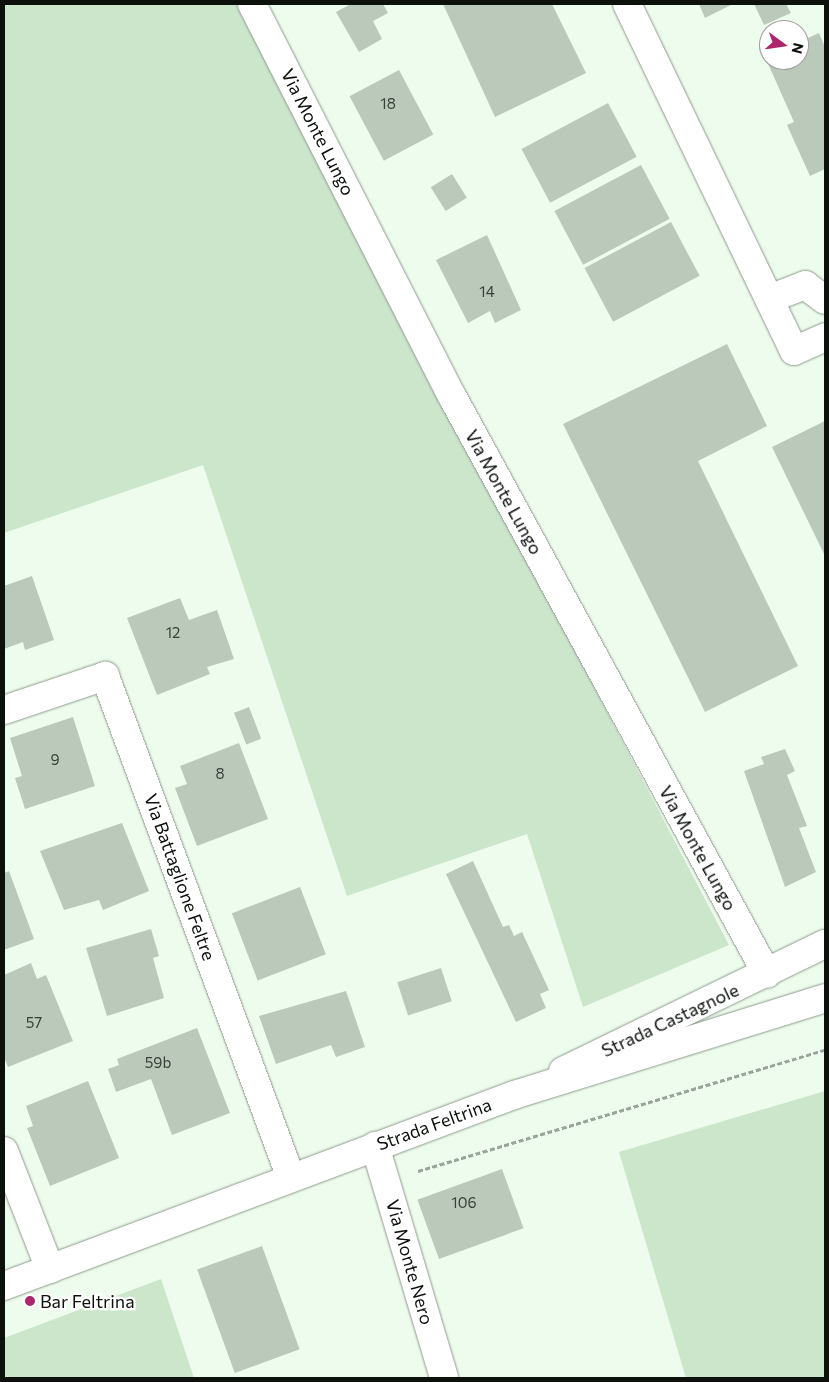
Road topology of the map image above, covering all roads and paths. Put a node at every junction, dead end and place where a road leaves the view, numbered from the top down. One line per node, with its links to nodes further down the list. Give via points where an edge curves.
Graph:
1 (252, 4): 8 (street, Via Monte Lungo, via 452,396)
2 (627, 4): 3 (street)
3 (769, 299): 4 (street, via 805,285); 5 (street, via 794,351)
4 (825, 300)
5 (825, 337)
6 (4, 710): 13 (street, Via Battaglione Feltre, via 105,676)
7 (825, 944): 8 (street, Strada Castagnole)
8 (767, 974): 10 (street, Strada Castagnole)
9 (825, 998): 10 (street, Strada Feltrina)
10 (514, 1095): 11 (street, Strada Feltrina)
11 (375, 1146): 13 (street, Strada Feltrina); 16 (street, Via Monte Nero)
12 (4, 1151): 14 (street)
13 (292, 1178): 14 (street, Strada Feltrina)
14 (50, 1269): 15 (street, Strada Feltrina)
15 (4, 1286)
16 (444, 1378)

